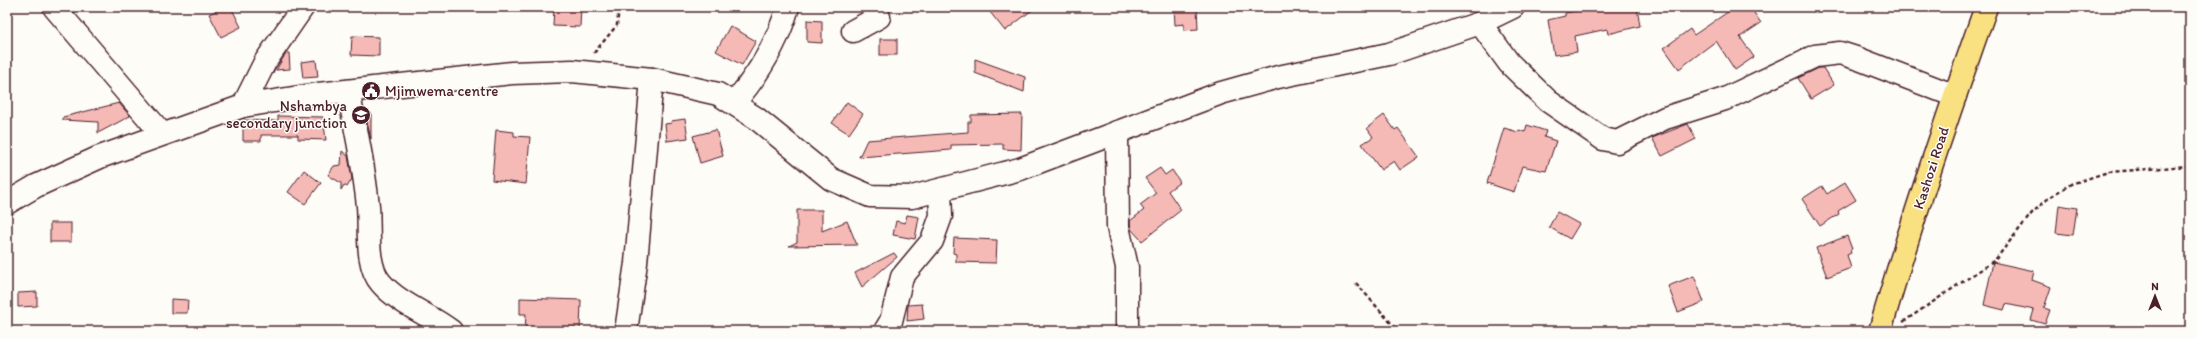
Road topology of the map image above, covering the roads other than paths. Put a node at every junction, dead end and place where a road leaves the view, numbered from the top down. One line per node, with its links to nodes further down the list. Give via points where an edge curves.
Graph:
1 (54, 7): 15 (street)
2 (303, 7): 13 (street, via 266,62)
3 (788, 7): 12 (street, via 776,44 753,81)
4 (873, 7): 8 (street, via 879,17)
5 (1513, 7): 7 (street)
6 (1986, 7): 11 (main road, Kashozi Road)
7 (1480, 23): 11 (street, via 1509,63 1548,101 1602,139 1617,142 1664,118 1725,98 1815,56 1840,53); 14 (street, via 1389,54 1278,77 1221,93)
8 (853, 32)
9 (652, 79): 10 (street, via 572,71 512,73); 12 (street, via 718,94); 19 (street, via 637,255)
10 (348, 91): 13 (street, via 284,98); 18 (street, via 368,206 374,271 381,283 407,304)
11 (1954, 96): 22 (main road, Kashozi Road)
12 (734, 103): 16 (street, via 831,179 870,196 912,197)
13 (243, 106): 15 (street)
14 (1117, 132): 16 (street, via 1020,169); 21 (street, via 1118,227 1126,267)
15 (162, 134): 17 (street, via 100,157 36,186)
16 (940, 191): 20 (street, via 941,216 932,241 902,277 891,321)
17 (7, 203)
18 (451, 331)
19 (626, 331)
20 (885, 331)
21 (1127, 331)
22 (1880, 331)

